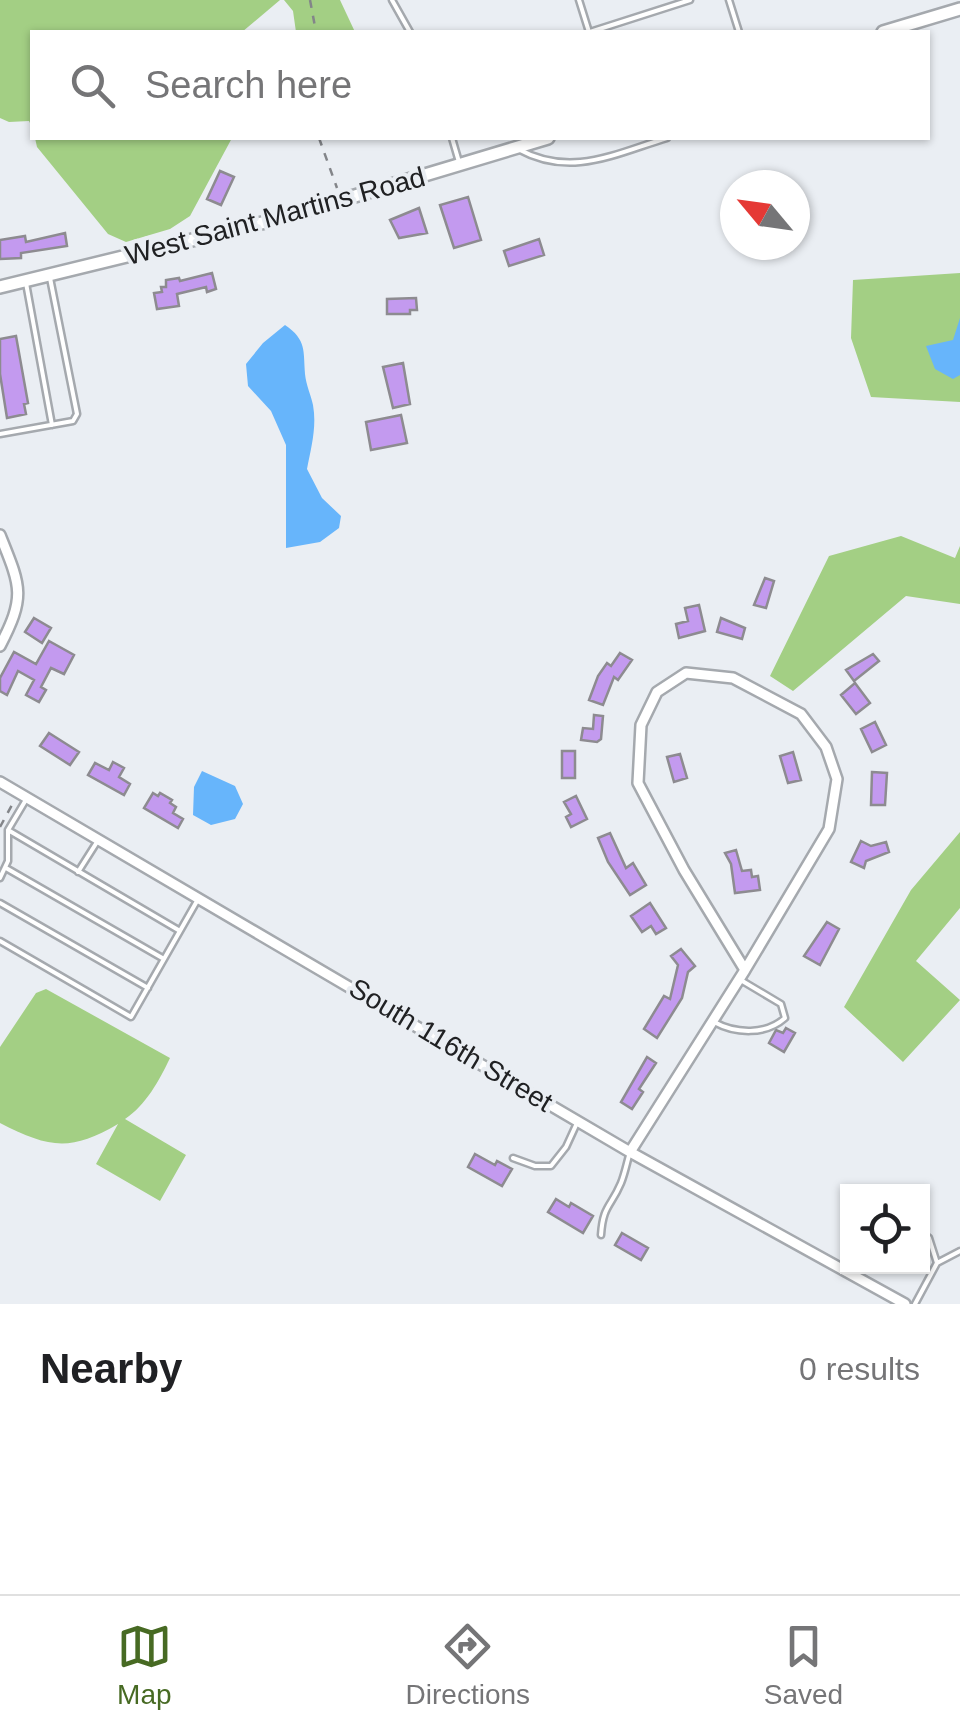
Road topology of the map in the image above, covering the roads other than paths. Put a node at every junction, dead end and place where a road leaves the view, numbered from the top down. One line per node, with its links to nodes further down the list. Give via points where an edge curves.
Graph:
1 (392, 0): 6 (lane)
2 (690, 0): 8 (lane)
3 (728, 0): 9 (lane)
4 (581, 1): 7 (lane)
5 (960, 8): 10 (street)
6 (409, 30)
7 (589, 30)
8 (596, 30)
9 (738, 30)
10 (889, 30)
11 (453, 140): 15 (lane)
12 (540, 140): 14 (street, West Saint Martins Road)
13 (661, 140): 14 (lane, via 560,165)
14 (514, 147): 15 (street, West Saint Martins Road)
15 (460, 164): 16 (street, West Saint Martins Road, via 341,202)
16 (50, 277): 17 (street, West Saint Martins Road); 19 (lane, via 77,414)
17 (26, 283): 18 (street, West Saint Martins Road); 19 (lane)
18 (0, 287)
19 (52, 425): 20 (lane)
20 (0, 434)
21 (0, 536): 22 (street, via 20,604)
22 (0, 646)
23 (0, 782): 24 (street, South 116th Street)
24 (27, 798): 25 (lane); 26 (street, South 116th Street)
25 (8, 830): 27 (lane); 28 (lane)
26 (98, 839): 28 (lane); 30 (street, South 116th Street)
27 (6, 868): 29 (lane); 34 (lane)
28 (78, 872): 32 (lane)
29 (0, 878)
30 (199, 898): 32 (lane); 38 (street, South 116th Street)
31 (0, 904): 36 (lane)
32 (180, 931): 34 (lane)
33 (0, 940): 36 (lane, via 131,1017)
34 (164, 959): 36 (lane)
35 (742, 974): 35 (street, via 638,783 641,725 657,692 686,673 733,678 801,714 838,779 830,828); 37 (street); 37 (lane, via 780,1004 785,1018 742,1032)
36 (148, 988)
37 (712, 1021): 39 (street)
38 (578, 1120): 39 (street, South 116th Street); 40 (lane, via 550,1166)
39 (630, 1152): 41 (lane, via 620,1188 602,1214); 44 (street, South 116th Street)
40 (513, 1158)
41 (601, 1235)
42 (930, 1241): 45 (lane)
43 (960, 1251): 45 (lane)
44 (840, 1263)
45 (937, 1264): 48 (lane)
46 (858, 1274): 47 (street, South 116th Street)
47 (905, 1304)
48 (916, 1304)

